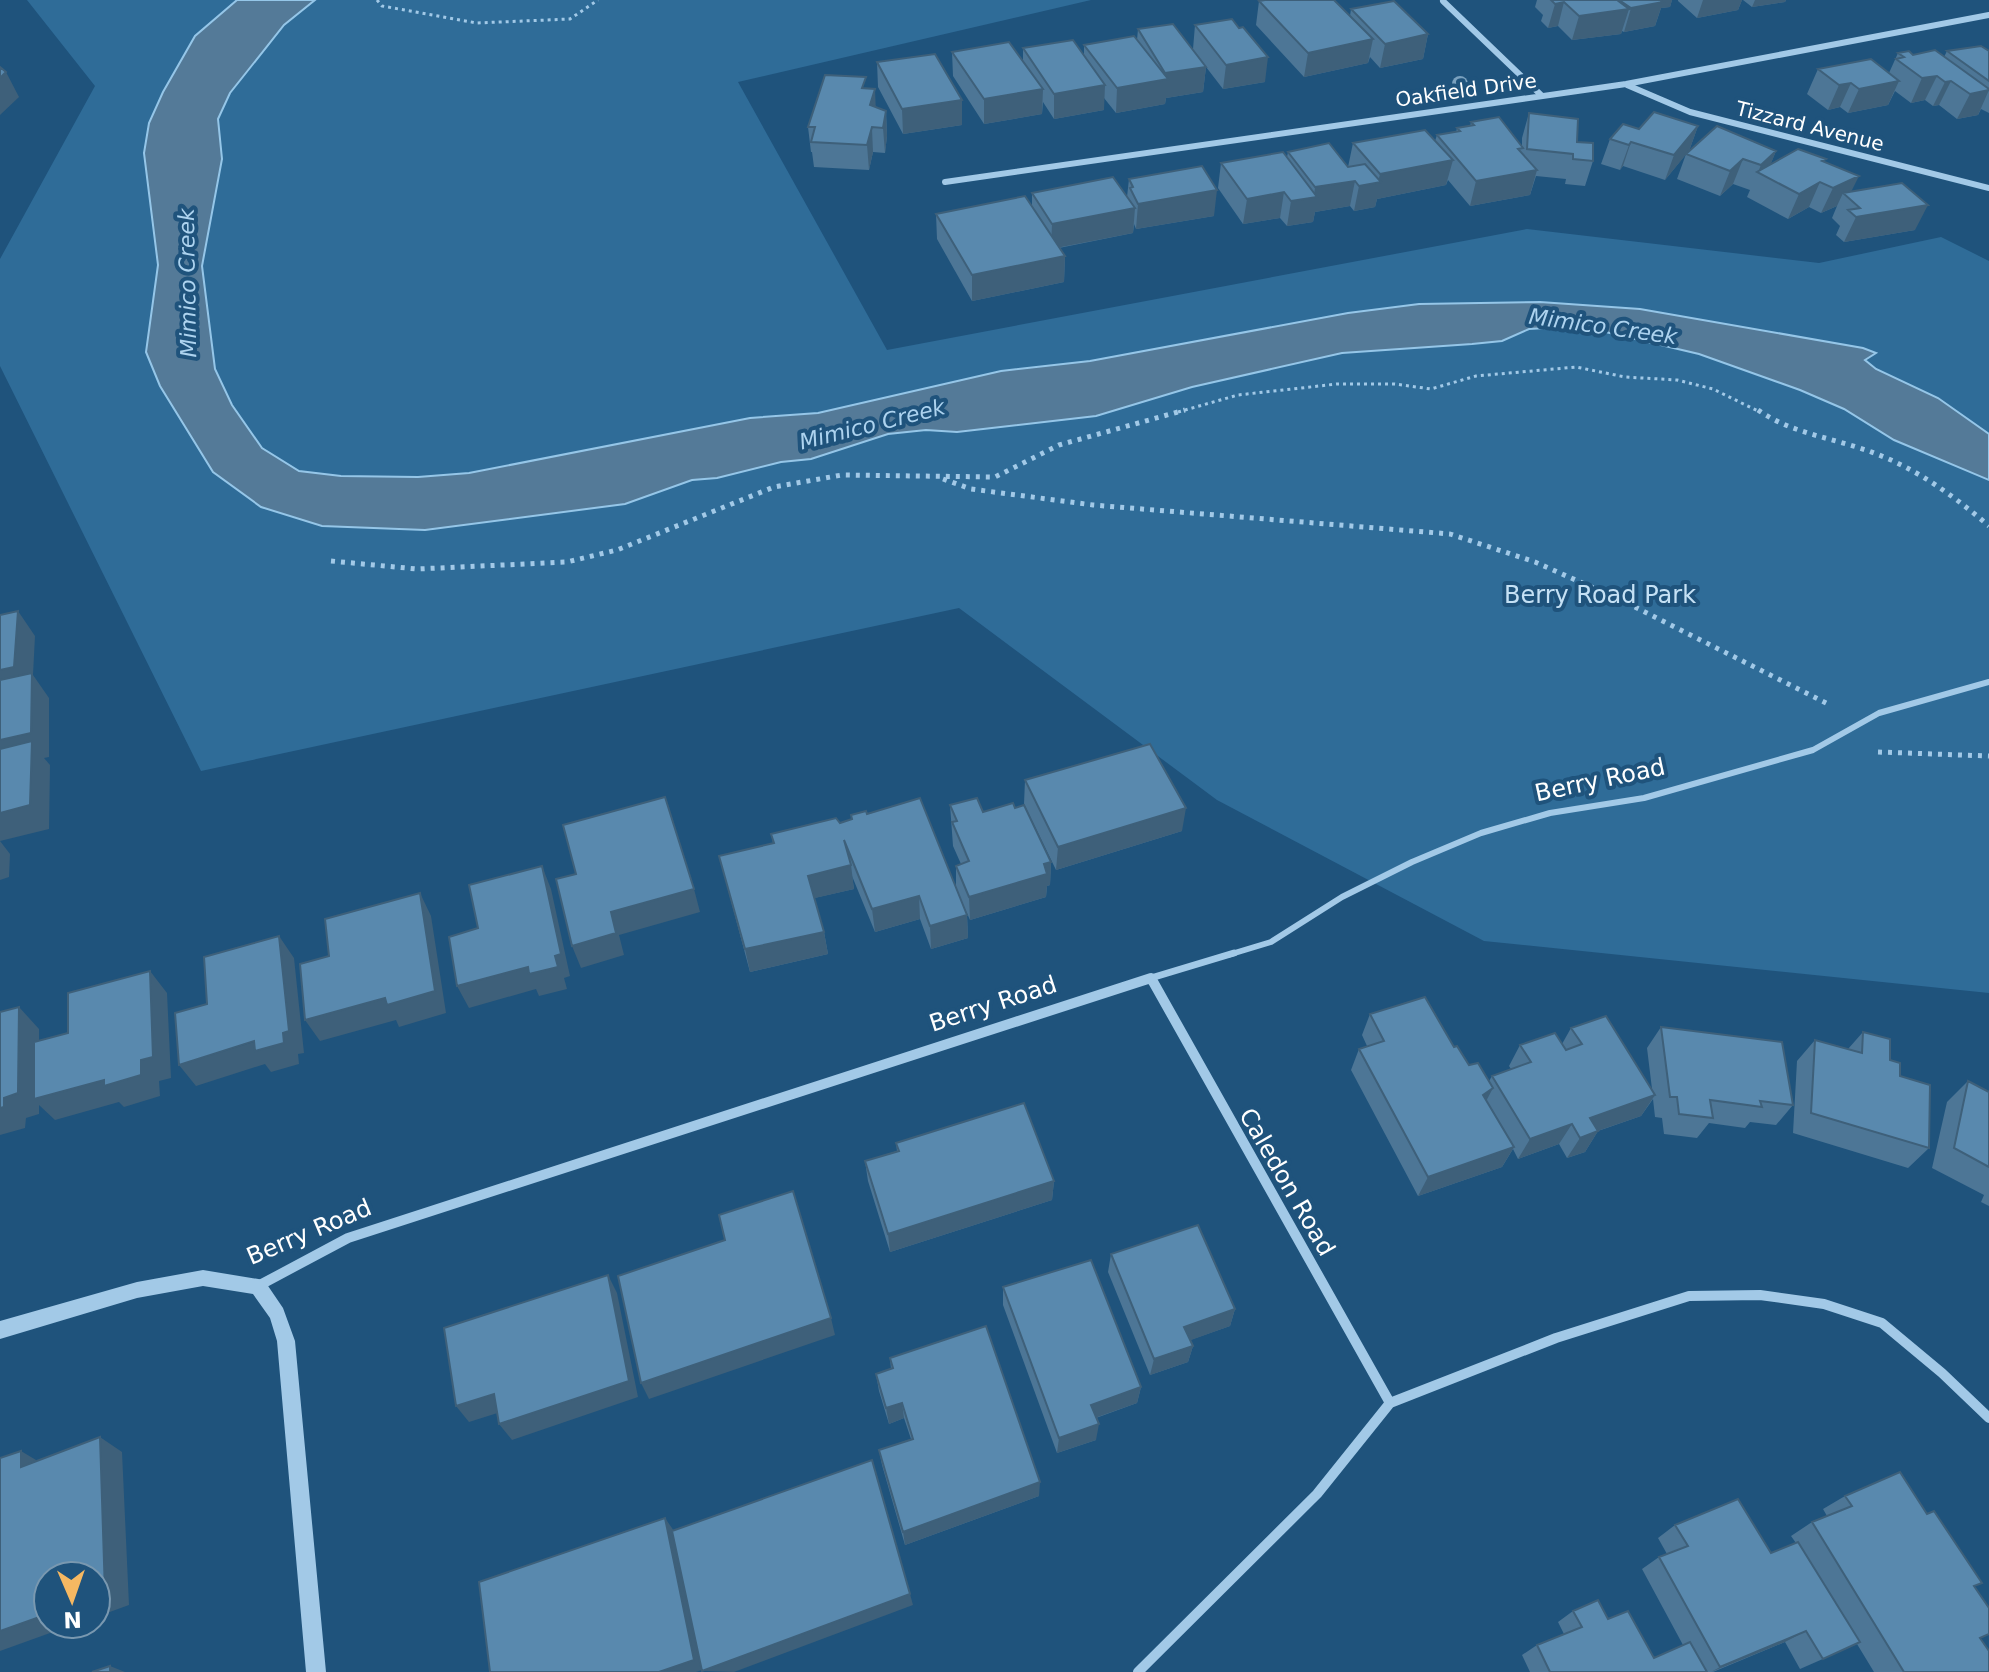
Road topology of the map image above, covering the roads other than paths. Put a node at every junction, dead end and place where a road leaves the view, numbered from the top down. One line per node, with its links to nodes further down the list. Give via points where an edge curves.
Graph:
1 (1443, 1): 4 (street)
2 (1989, 15): 3 (street, Oakfield Drive)
3 (1626, 84): 4 (street, Oakfield Drive); 6 (street, Tizzard Avenue, via 1690,112)
4 (1541, 95): 5 (street, Oakfield Drive)
5 (945, 182)
6 (1989, 188)
7 (1989, 682): 8 (lane, Berry Road, via 1879,713 1813,750 1644,798 1550,813 1481,833 1342,897 1271,942)
8 (1151, 978): 9 (street, Berry Road, via 348,1238); 11 (street, Caledon Road)
9 (258, 1286): 10 (street, Berry Road, via 203,1278 137,1290); 13 (street, via 277,1314 286,1341)
10 (0, 1330)
11 (1390, 1403): 12 (street, via 1556,1338 1689,1296 1760,1295 1824,1304 1882,1323); 14 (street, via 1317,1494)
12 (1989, 1418)
13 (316, 1672)
14 (1138, 1672)

